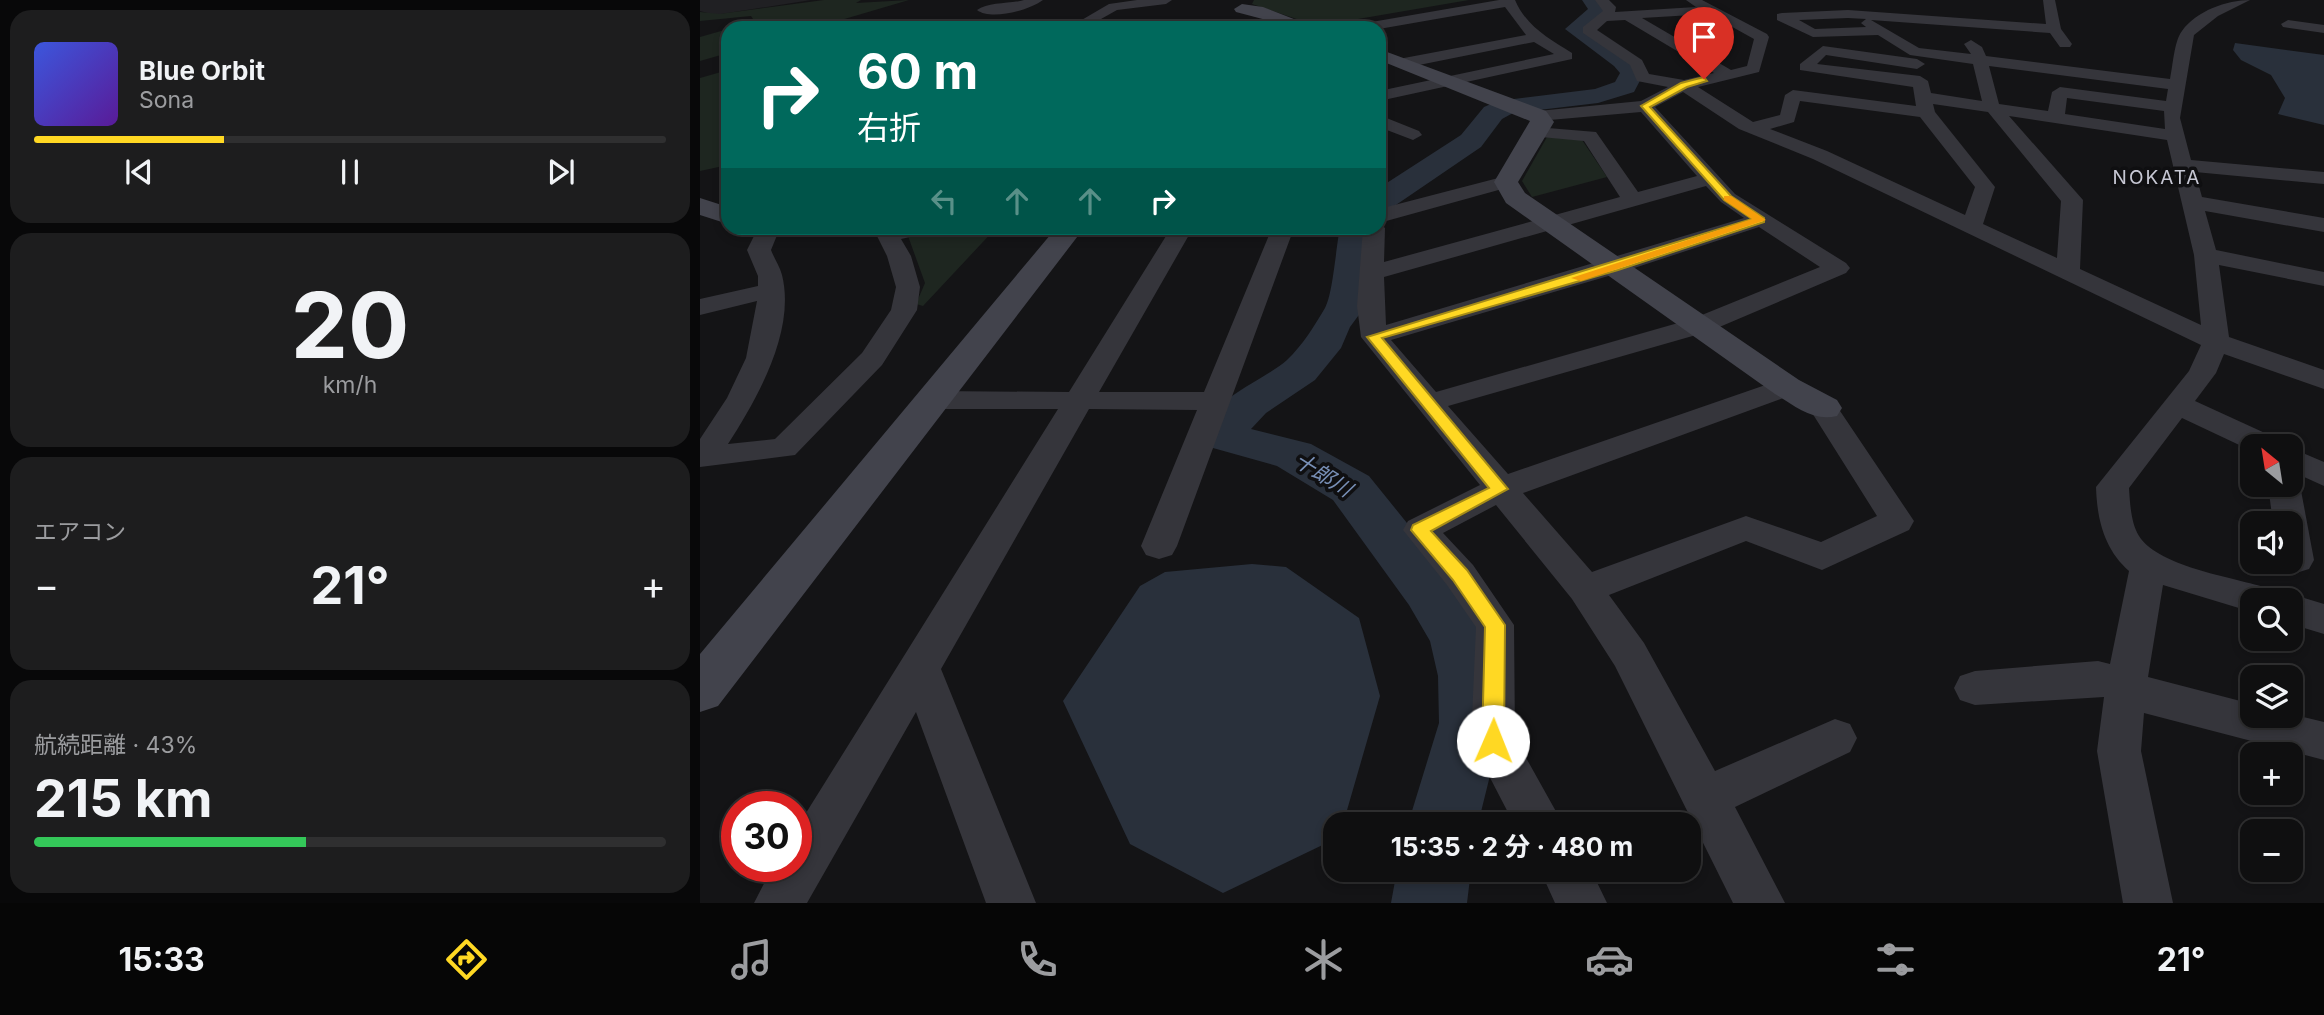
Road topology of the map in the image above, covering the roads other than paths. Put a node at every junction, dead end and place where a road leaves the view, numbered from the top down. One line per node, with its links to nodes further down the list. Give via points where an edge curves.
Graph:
1 (1037, 0): 11 (street)
2 (1166, 0): 17 (street, via 1114,7)
3 (1601, 0): 14 (street, via 1610,7)
4 (1692, 0): 12 (street)
5 (1818, 0): 13 (street)
6 (2244, 0): 38 (street, via 2213,13 2187,33)
7 (1509, 1): 20 (street); 30 (street, via 1512,21)
8 (1931, 3): 16 (street)
9 (1244, 5): 18 (street); 19 (street)
10 (2047, 7): 25 (street)
11 (984, 10)
12 (1713, 10): 15 (street); 23 (street)
13 (1847, 14): 16 (street); 27 (street); 27 (street, via 1782,17 1814,33)
14 (1602, 17): 15 (street); 37 (street, via 1588,30 1637,63 1643,78)
15 (1630, 17): 29 (street)
16 (1942, 18): 21 (street); 33 (street, via 1977,50)
17 (1088, 21)
18 (1235, 21)
19 (1288, 21)
20 (1386, 23)
21 (2003, 23): 25 (street); 25 (street, via 2038,46 2069,50)
22 (2288, 24): 26 (street)
23 (1744, 26): 24 (street); 35 (street, via 1762,37 1754,69)
24 (1716, 29)
25 (2054, 29)
26 (2324, 29)
27 (1885, 31): 32 (street)
28 (1688, 32): 29 (street)
29 (1660, 34): 35 (street)
30 (1536, 37): 34 (street); 36 (street, via 1567,56)
31 (1386, 50): 34 (street)
32 (1916, 58): 33 (street); 40 (street); 40 (street, via 1823,50 1805,67)
33 (1979, 58): 38 (street); 41 (street)
34 (1405, 63): 36 (street)
35 (1725, 73): 37 (street)
36 (1450, 80): 39 (street); 44 (street)
37 (1684, 85): 42 (street); 47 (street)
38 (2178, 85): 43 (street)
39 (1386, 94)
40 (1923, 98): 41 (street); 47 (street, via 1793,94 1788,118); 62 (street, via 1985,187)
41 (1991, 105): 45 (street); 71 (street, via 2072,200)
42 (1645, 106): 44 (street); 51 (street)
43 (2175, 107): 45 (street, via 2060,92); 49 (street, via 2171,118)
44 (1525, 114): 53 (street); 54 (street, via 1590,136)
45 (2056, 116): 49 (street)
46 (1386, 123): 48 (street)
47 (1752, 128): 62 (street, via 1820,155)
48 (1413, 135)
49 (2174, 136): 50 (street)
50 (2183, 165): 52 (street); 55 (street)
51 (1708, 178): 54 (street); 59 (street)
52 (2324, 178)
53 (1506, 182): 58 (street); 60 (street, via 1515,198)
54 (1633, 200): 60 (street)
55 (2193, 202): 61 (street); 69 (street)
56 (700, 206): 57 (street)
57 (721, 214)
58 (1386, 214)
59 (1760, 220): 70 (street); 76 (street, via 1838,268)
60 (1547, 222): 70 (street); 72 (street)
61 (2324, 225)
62 (1971, 228): 71 (street)
63 (766, 235): 74 (street, via 759,250 770,275)
64 (888, 235): 88 (street, via 908,287 904,310 872,359 784,448)
65 (1064, 235): 81 (street)
66 (1178, 235): 83 (street)
67 (1280, 235): 82 (street)
68 (1374, 235): 72 (street)
69 (2206, 256): 73 (street); 78 (street)
70 (1614, 267): 76 (street); 77 (street)
71 (2068, 273): 78 (street)
72 (1372, 274): 77 (street)
73 (2324, 279)
74 (770, 289): 75 (street); 88 (street, via 771,316 745,396)
75 (700, 307)
76 (1701, 325): 80 (street); 84 (street)
77 (1374, 337): 84 (street)
78 (2216, 342): 79 (street); 85 (street, via 2202,373)
79 (2324, 380)
80 (1787, 387): 86 (street); 91 (street)
81 (933, 400): 83 (street); 101 (street)
82 (1216, 401): 83 (street); 92 (street)
83 (1080, 402): 98 (street)
84 (1428, 404): 91 (street)
85 (2176, 404): 87 (street); 93 (street, via 2112,487 2114,521 2134,556)
86 (1824, 408): 94 (street, via 1897,521 1822,557 1746,528)
87 (2241, 434)
88 (702, 456)
89 (2303, 464): 90 (street)
90 (2324, 475)
91 (1500, 489): 94 (street); 105 (street, via 1420,530 1460,575 1495,625 1493,741)
92 (1158, 546)
93 (2148, 567): 95 (street); 99 (street)
94 (1585, 589): 104 (street, via 1630,655)
95 (2240, 594)
96 (2303, 613): 97 (street)
97 (2324, 619)
98 (921, 670): 107 (street); 108 (street)
99 (2126, 685): 100 (street, via 2098,678); 103 (street, via 2148,697); 111 (street, via 2119,751)
100 (1975, 688)
101 (700, 691)
102 (1835, 738): 104 (street)
103 (2324, 741)
104 (1705, 798): 110 (street)
105 (1532, 812)
106 (1571, 882): 109 (street)
107 (779, 903)
108 (1011, 903)
109 (1582, 903)
110 (1760, 903)
111 (2148, 903)

